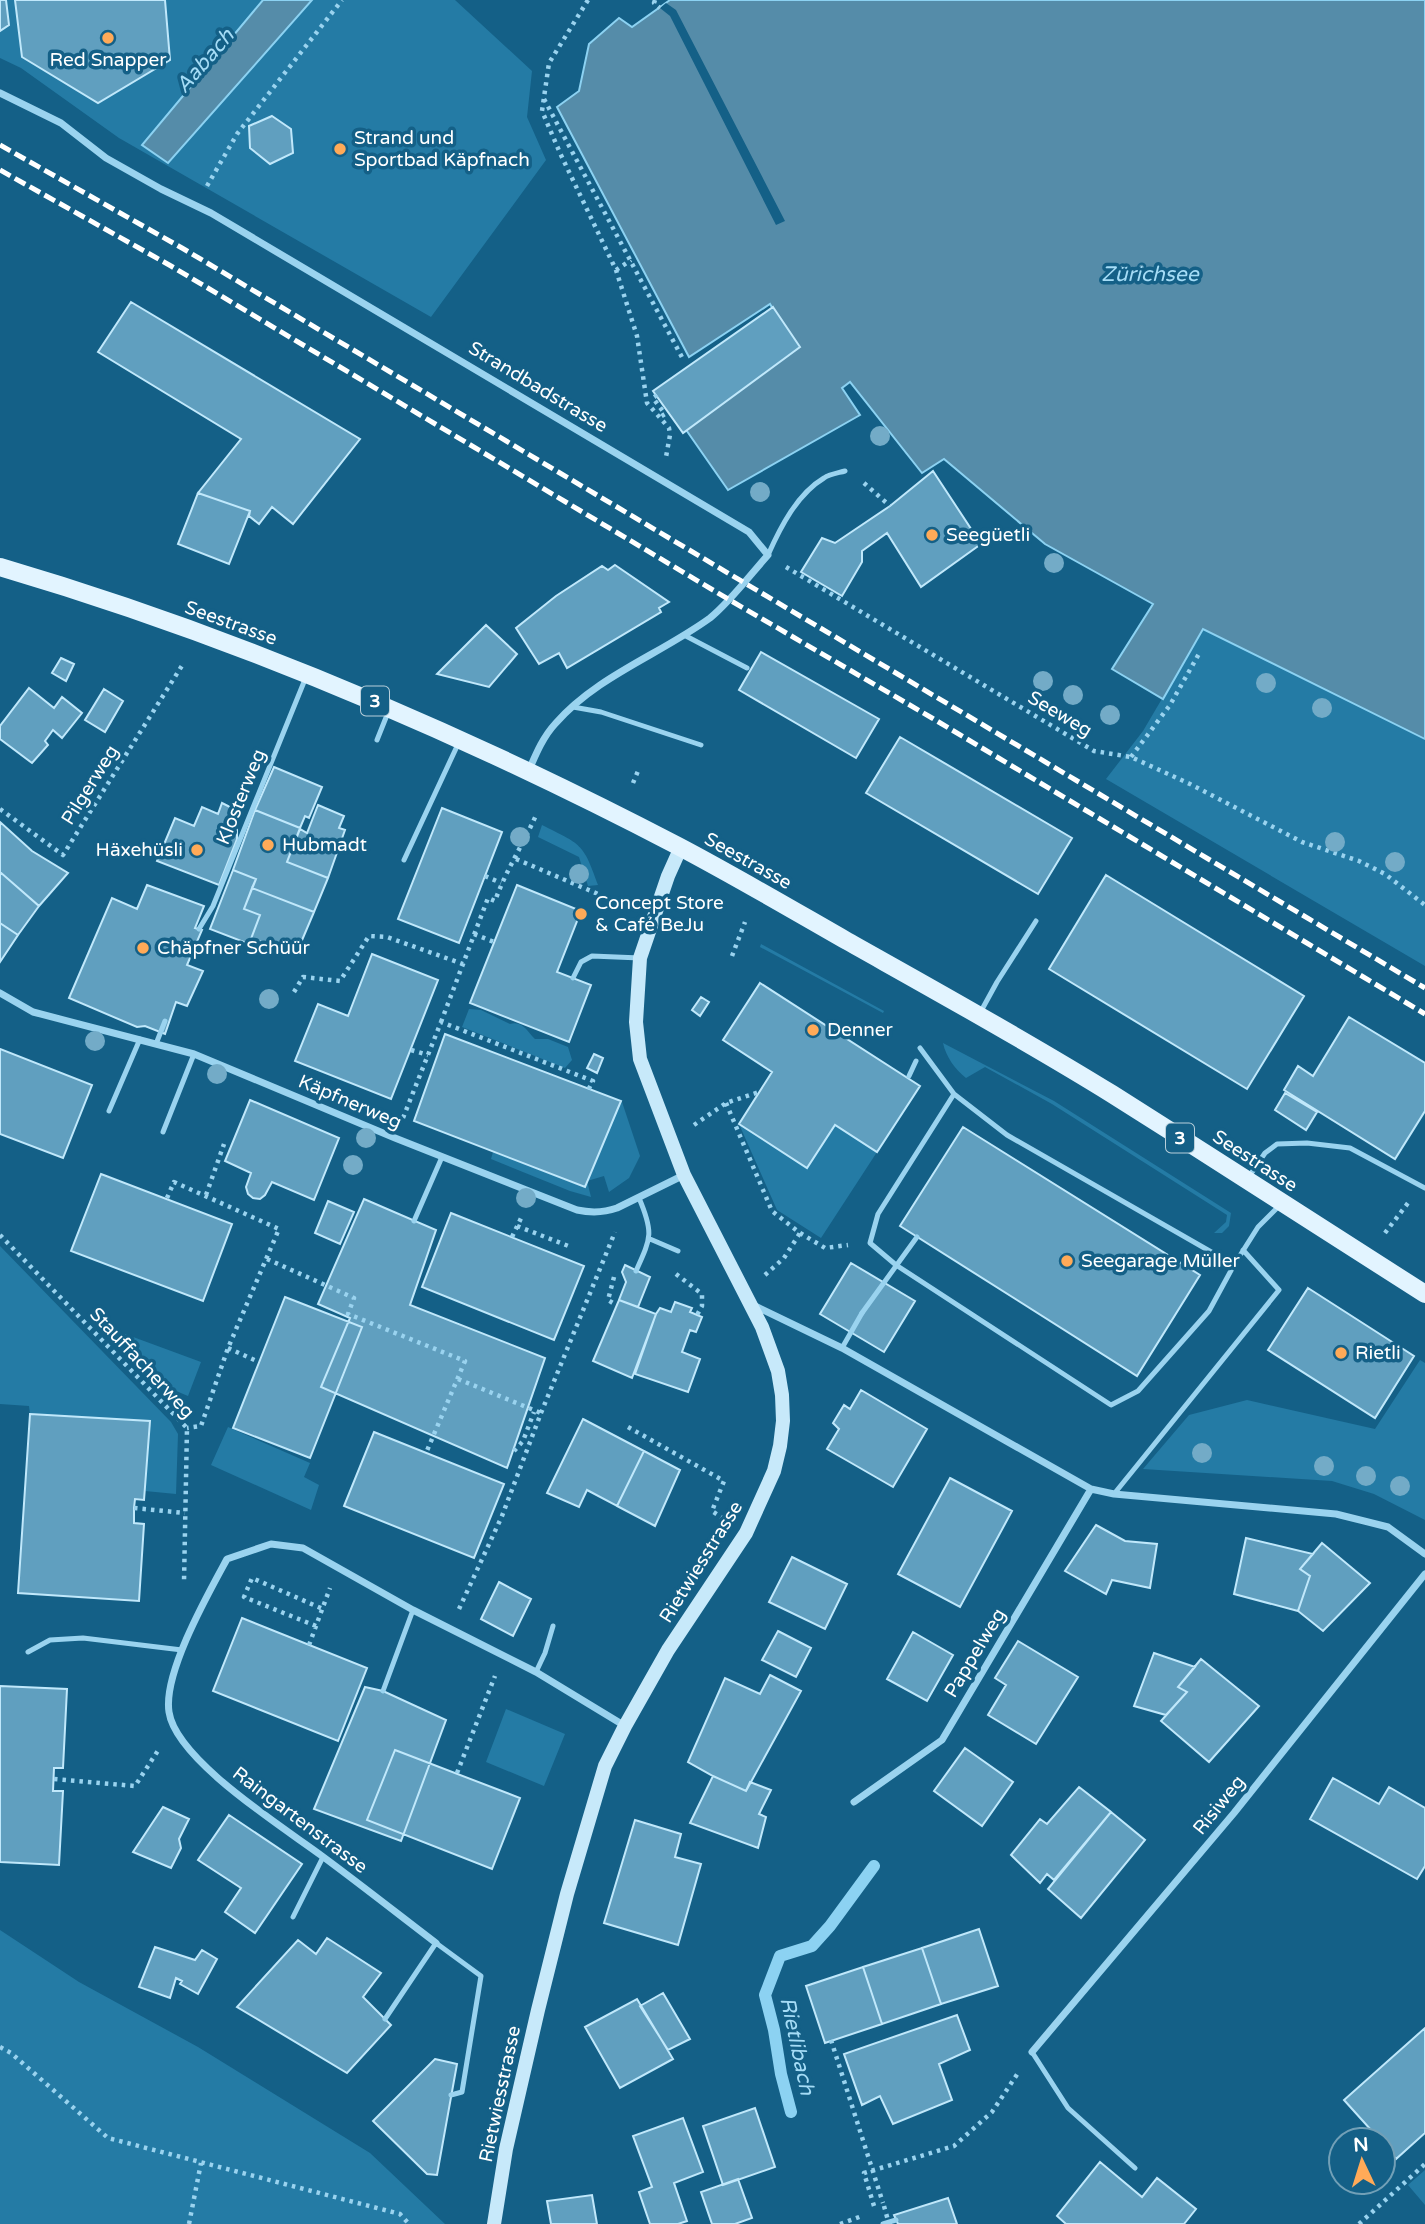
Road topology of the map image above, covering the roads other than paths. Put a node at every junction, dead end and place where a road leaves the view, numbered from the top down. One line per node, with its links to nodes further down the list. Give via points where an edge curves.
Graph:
1 (0, 93): 3 (street, Strandbadstrasse, via 61,123 107,158 222,219 661,479 749,532)
2 (845, 471): 3 (lane, via 815,485 786,517)
3 (768, 555): 5 (street, via 712,616)
4 (0, 567): 7 (main road, Seestrasse / 3)
5 (684, 635): 6 (lane); 8 (street, via 592,689)
6 (747, 668)
7 (307, 674): 9 (main road, Seestrasse / 3); 17 (lane, Klosterweg, via 214,906)
8 (573, 706): 12 (lane); 13 (street, via 544,738)
9 (391, 708): 10 (main road, Seestrasse / 3); 11 (lane)
10 (460, 739): 13 (main road, Seestrasse / 3); 15 (lane)
11 (377, 740)
12 (701, 745)
13 (528, 771): 14 (main road, Seestrasse / 3)
14 (681, 847): 18 (main road, Rietwiesstrasse); 21 (main road, Seestrasse / 3)
15 (404, 860)
16 (1036, 921): 21 (lane)
17 (199, 929)
18 (639, 958): 19 (lane, via 592,956 581,962); 33 (main road, Rietwiesstrasse, via 636,1022 640,1059)
19 (573, 978)
20 (0, 993): 23 (street, Käpfnerweg, via 33,1012)
21 (979, 1015): 34 (main road, Seestrasse / 3)
22 (165, 1021): 24 (lane)
23 (140, 1039): 24 (street, Käpfnerweg); 30 (lane)
24 (156, 1044): 26 (street, Käpfnerweg)
25 (920, 1048): 29 (lane)
26 (194, 1054): 31 (lane); 32 (street, Käpfnerweg)
27 (916, 1061): 28 (lane)
28 (909, 1076)
29 (954, 1094): 43 (lane, via 1007,1135); 43 (lane, via 878,1214 870,1243 896,1265 1111,1405 1138,1391 1209,1311)
30 (109, 1111)
31 (163, 1132)
32 (442, 1157): 36 (street, Käpfnerweg, via 577,1210 606,1212); 38 (lane)
33 (684, 1175): 36 (street, Käpfnerweg); 46 (main road, Rietwiesstrasse)
34 (1246, 1180): 35 (lane, via 1277,1144 1307,1143 1350,1148); 37 (main road, Seestrasse / 3)
35 (1423, 1187)
36 (639, 1198): 40 (lane)
37 (1282, 1203): 41 (lane); 45 (main road, Seestrasse / 3)
38 (414, 1221)
39 (917, 1237): 47 (lane, bridge)
40 (650, 1239): 42 (lane); 44 (lane)
41 (1243, 1250): 43 (lane); 49 (lane, via 1279,1290)
42 (678, 1251)
43 (1234, 1265)
44 (636, 1271)
45 (1425, 1294)
46 (751, 1304): 47 (street); 58 (main road, Rietwiesstrasse, via 778,1371 782,1395 783,1421 774,1471 746,1533 668,1650)
47 (842, 1348): 48 (street)
48 (1091, 1489): 49 (street); 59 (street, Pappelweg, via 942,1740)
49 (1114, 1494): 50 (street, via 1336,1514 1388,1527)
50 (1425, 1554)
51 (1425, 1574): 64 (street, Risiweg, via 1234,1813)
52 (413, 1609): 54 (street, Raingartenstrasse, via 303,1548 271,1544 227,1559); 56 (street, Raingartenstrasse); 57 (lane)
53 (553, 1626): 56 (lane)
54 (181, 1650): 55 (lane, via 83,1639 50,1640); 60 (street, Raingartenstrasse, via 169,1712 184,1744 228,1788)
55 (28, 1652)
56 (536, 1672): 58 (street, Raingartenstrasse)
57 (383, 1691)
58 (625, 1726): 68 (main road, Rietwiesstrasse, via 606,1766 567,1894 509,2137)
59 (853, 1802)
60 (323, 1857): 61 (lane); 62 (street, Raingartenstrasse)
61 (293, 1917)
62 (436, 1943): 63 (lane); 65 (lane, Raingartenstrasse, via 481,1976 462,2092)
63 (385, 2019)
64 (1032, 2052): 66 (lane, via 1068,2108)
65 (451, 2095)
66 (1135, 2168)
67 (896, 2220): 69 (lane)
68 (494, 2224)
69 (883, 2224)

